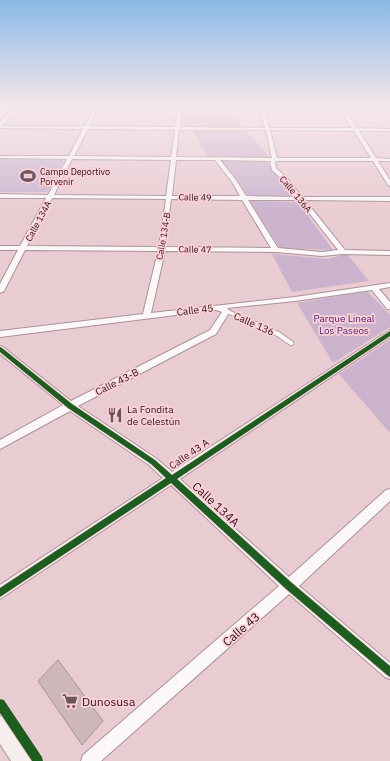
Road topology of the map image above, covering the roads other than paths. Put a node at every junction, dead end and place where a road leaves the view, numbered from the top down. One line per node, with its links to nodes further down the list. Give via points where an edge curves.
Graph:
1 (79, 143): 6 (street, Calle 134A)
2 (175, 143): 7 (street, Calle 134-B)
3 (271, 143): 9 (street, Calle 136A)
4 (364, 143): 10 (street)
5 (0, 157): 6 (street)
6 (72, 157): 7 (street); 14 (street, Calle 134A)
7 (172, 158): 8 (street); 15 (street, Calle 134-B)
8 (216, 158): 9 (street); 16 (street, via 234,181)
9 (275, 159): 10 (street); 17 (street, Calle 136A, via 272,162 274,169)
10 (375, 160): 11 (street); 12 (street)
11 (390, 160)
12 (390, 184)
13 (0, 196): 14 (street, Calle 49)
14 (52, 196): 15 (street, Calle 49); 20 (street, Calle 134A)
15 (170, 197): 16 (street, Calle 49); 21 (street, Calle 134-B)
16 (243, 198): 17 (street, Calle 49); 22 (street)
17 (300, 199): 18 (street, Calle 49); 23 (street, Calle 136A)
18 (390, 199)
19 (0, 248): 20 (street, Calle 47)
20 (24, 248): 21 (street, Calle 47); 27 (street, Calle 134A)
21 (162, 249): 22 (street, Calle 47); 30 (street, Calle 134-B)
22 (276, 250): 23 (street, Calle 47, via 322,254)
23 (343, 252): 24 (street, Calle 47)
24 (390, 253)
25 (390, 285): 26 (street, Calle 45)
26 (374, 287): 28 (street); 29 (street, Calle 45)
27 (0, 291)
28 (390, 307)
29 (221, 309): 30 (street, Calle 45); 33 (lane, Calle 136, via 278,334); 35 (street, Calle 43-B, via 213,332)
30 (146, 316): 32 (street, Calle 45)
31 (390, 333): 37 (street, Calle 43 A)
32 (0, 334)
33 (291, 343)
34 (1, 350): 35 (street, Calle 134A)
35 (70, 406): 36 (street, Calle 43-B); 37 (street, Calle 134A, via 153,462)
36 (0, 445)
37 (171, 478): 39 (street, Calle 134A); 40 (street, Calle 43 A)
38 (390, 494): 39 (street, Calle 43)
39 (289, 586): 41 (street, Calle 134A); 44 (street, Calle 43)
40 (0, 593)
41 (390, 672)
42 (0, 726): 43 (main road)
43 (24, 761)
44 (90, 761)

